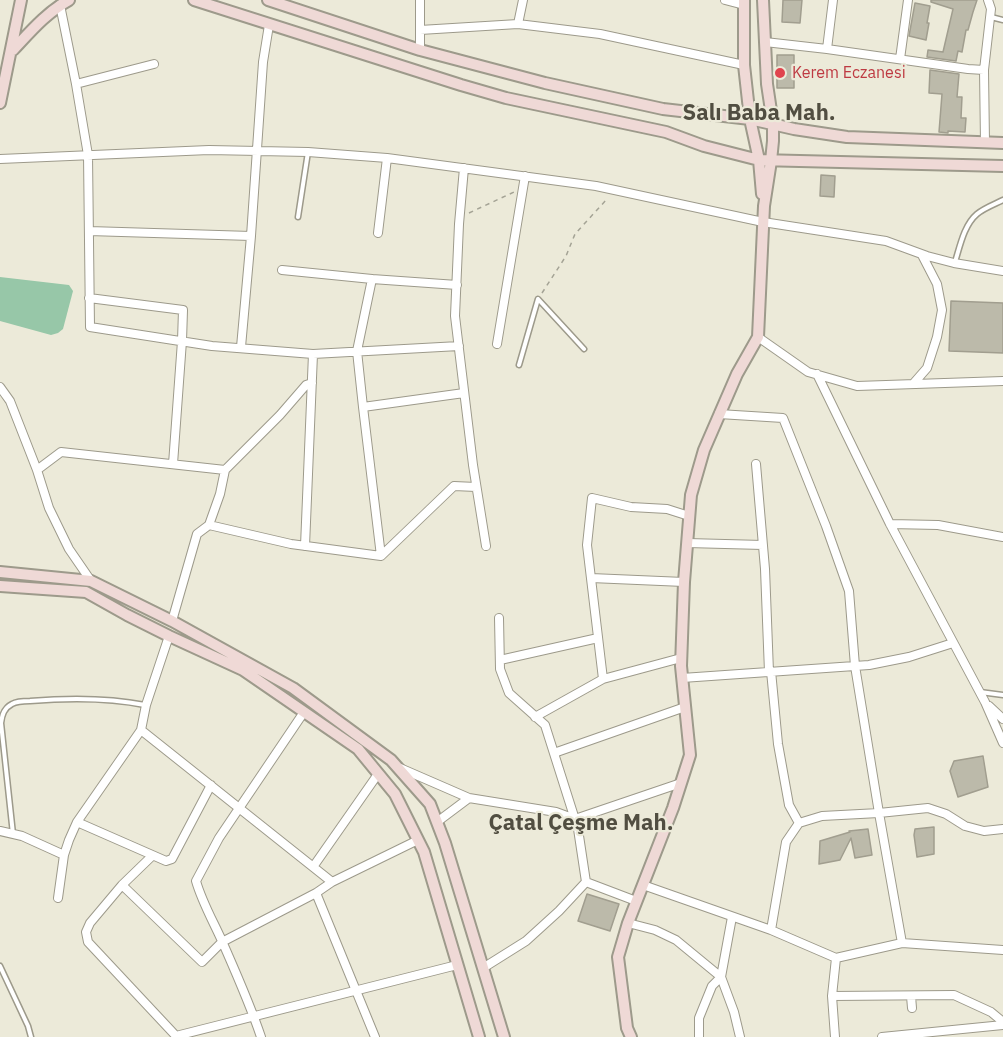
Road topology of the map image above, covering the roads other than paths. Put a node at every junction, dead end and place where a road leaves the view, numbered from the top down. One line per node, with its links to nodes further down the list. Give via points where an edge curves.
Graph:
1 (21, 0): 21 (street)
2 (194, 0): 16 (street)
3 (268, 0): 20 (street)
4 (420, 0): 17 (street)
5 (523, 0): 15 (street)
6 (725, 0): 11 (street)
7 (763, 0): 18 (street)
8 (833, 0): 19 (street)
9 (908, 0): 22 (street)
10 (988, 0): 13 (street)
11 (744, 2): 24 (street)
12 (64, 3): 21 (street, via 32,29); 26 (street)
13 (991, 17): 14 (lane); 25 (street)
14 (1003, 20)
15 (518, 24): 17 (street); 24 (street, via 600,34)
16 (269, 25): 32 (street); 37 (street, via 506,98 666,132)
17 (420, 30): 20 (street)
18 (765, 42): 19 (street); 29 (street)
19 (827, 49): 22 (street)
20 (420, 50): 28 (street, via 663,109)
21 (11, 53): 27 (street)
22 (900, 59): 25 (street)
23 (154, 64): 26 (street)
24 (744, 65): 28 (street)
25 (984, 70): 30 (street)
26 (76, 84): 34 (street)
27 (0, 103)
28 (750, 119): 29 (street); 37 (street)
29 (773, 124): 30 (street, via 846,137); 38 (street)
30 (985, 143): 31 (street)
31 (1003, 143)
32 (257, 151): 33 (street); 34 (street); 48 (street)
33 (308, 152): 35 (street); 44 (lane)
34 (88, 155): 36 (street); 46 (street)
35 (387, 158): 39 (street); 47 (street)
36 (0, 159)
37 (759, 160): 38 (street); 43 (street)
38 (771, 161): 40 (street); 43 (street)
39 (464, 168): 41 (street); 54 (street)
40 (1003, 168)
41 (525, 176): 45 (street, via 596,186); 58 (street)
42 (1003, 200): 50 (lane, via 971,220)
43 (764, 206): 45 (street)
44 (298, 217)
45 (763, 222): 49 (street, via 886,241); 56 (street)
46 (89, 231): 48 (street); 55 (street)
47 (378, 233)
48 (251, 236): 60 (street)
49 (922, 255): 50 (street); 68 (street, via 937,284 942,310 927,368)
50 (954, 263): 52 (street)
51 (282, 270): 53 (street)
52 (1003, 271)
53 (372, 279): 54 (street); 62 (street)
54 (457, 285): 59 (street)
55 (89, 298): 57 (street, via 90,327); 57 (street, via 183,310)
56 (758, 337): 65 (street, via 808,372); 72 (street)
57 (182, 341): 60 (street); 73 (street)
58 (497, 344)
59 (459, 346): 62 (street); 70 (street)
60 (241, 347): 63 (street)
61 (584, 349): 64 (lane, via 538,299)
62 (357, 351): 63 (street); 71 (street)
63 (313, 354): 67 (street)
64 (519, 365)
65 (817, 374): 68 (street, via 857,386); 79 (street)
66 (1003, 381): 68 (street)
67 (312, 383): 76 (street); 84 (street)
68 (913, 384)
69 (0, 387): 75 (street, via 10,401)
70 (464, 393): 71 (street); 77 (street)
71 (363, 406): 86 (street)
72 (719, 414): 78 (street, via 690,495); 99 (street, via 783,418 849,591)
73 (173, 464): 75 (street, via 61,452); 76 (street)
74 (756, 464): 83 (street)
75 (37, 470): 89 (street, via 49,508 69,549)
76 (225, 470): 80 (street)
77 (476, 487): 85 (street); 86 (street, via 454,486)
78 (689, 516): 82 (street); 88 (street, via 592,498 587,545)
79 (890, 524): 81 (street, via 939,525); 96 (street)
80 (209, 525): 84 (street); 93 (street, via 197,534)
81 (1003, 537)
82 (687, 543): 83 (street); 90 (street)
83 (763, 545): 100 (street)
84 (305, 546): 86 (street)
85 (486, 546)
86 (381, 556)
87 (0, 572): 89 (street)
88 (591, 578): 90 (street); 95 (street)
89 (91, 581): 93 (street)
90 (684, 582): 97 (street)
91 (0, 586): 94 (street, via 86,592)
92 (499, 618): 98 (street)
93 (172, 621): 115 (street, via 293,688)
94 (169, 636): 106 (street); 109 (street, via 243,670)
95 (598, 638): 98 (street); 102 (street)
96 (953, 642): 99 (street, via 890,662); 103 (street)
97 (681, 658): 101 (street); 102 (street)
98 (500, 660): 110 (street, via 509,693)
99 (855, 666): 100 (street); 121 (street)
100 (770, 671): 101 (street); 125 (street, via 789,805)
101 (682, 678): 107 (street)
102 (603, 679): 110 (street)
103 (980, 692): 104 (lane); 105 (street)
104 (1003, 695)
105 (985, 702): 111 (street); 113 (street)
106 (146, 705): 108 (lane, via 105,700 42,700 15,702); 112 (street)
107 (685, 707): 114 (street); 117 (street, via 690,755)
108 (2, 712): 128 (lane)
109 (304, 712): 116 (street, via 358,750); 120 (street)
110 (535, 717): 114 (street, via 545,725)
111 (1003, 719)
112 (141, 730): 118 (street); 123 (street)
113 (1003, 743)
114 (554, 753): 122 (street)
115 (399, 768): 119 (street); 124 (street, via 430,804)
116 (378, 774): 129 (street, via 395,794); 132 (street)
117 (681, 783): 122 (street); 136 (street)
118 (211, 785): 120 (street); 131 (street, via 172,859)
119 (469, 798): 122 (street, via 556,812); 124 (street)
120 (240, 808): 132 (street); 143 (street, via 196,881)
121 (879, 813): 125 (street, via 822,816); 126 (street, via 928,808 965,826 984,831); 144 (street)
122 (575, 819): 134 (street)
123 (77, 822): 130 (street); 131 (street)
124 (437, 822): 149 (street)
125 (799, 823): 142 (street, via 786,842)
126 (1003, 829)
127 (0, 831): 128 (street)
128 (13, 834): 130 (street)
129 (418, 840): 133 (street); 147 (street)
130 (64, 855): 138 (street)
131 (152, 856): 135 (street)
132 (313, 867): 133 (street)
133 (332, 882): 137 (street)
134 (586, 882): 139 (street); 149 (street, via 526,941)
135 (122, 885): 143 (street, via 202,962); 157 (street, via 90,923 86,932 88,942)
136 (643, 885): 139 (street); 140 (street)
137 (316, 893): 143 (street); 151 (street)
138 (58, 898)
139 (636, 901): 141 (street)
140 (732, 917): 142 (street); 150 (street)
141 (628, 922): 150 (street, via 676,940); 163 (street, via 618,957 627,1028)
142 (771, 930): 146 (street)
143 (222, 942): 155 (street)
144 (902, 943): 145 (street); 146 (street)
145 (1003, 950)
146 (836, 958): 152 (street)
147 (457, 964): 151 (street); 161 (street)
148 (0, 966): 158 (lane)
149 (483, 968): 162 (street)
150 (721, 977): 164 (street, via 712,986 699,1018); 165 (street)
151 (356, 990): 155 (street); 160 (street)
152 (832, 996): 153 (street); 166 (street)
153 (911, 996): 154 (street); 156 (street, via 954,995 991,1012)
154 (912, 1008)
155 (254, 1016): 157 (street); 159 (street)
156 (1003, 1024): 167 (street)
157 (173, 1035)
158 (31, 1037)
159 (261, 1037)
160 (375, 1037)
161 (479, 1037)
162 (504, 1037)
163 (632, 1037)
164 (699, 1037)
165 (740, 1037)
166 (835, 1037)
167 (882, 1037)

